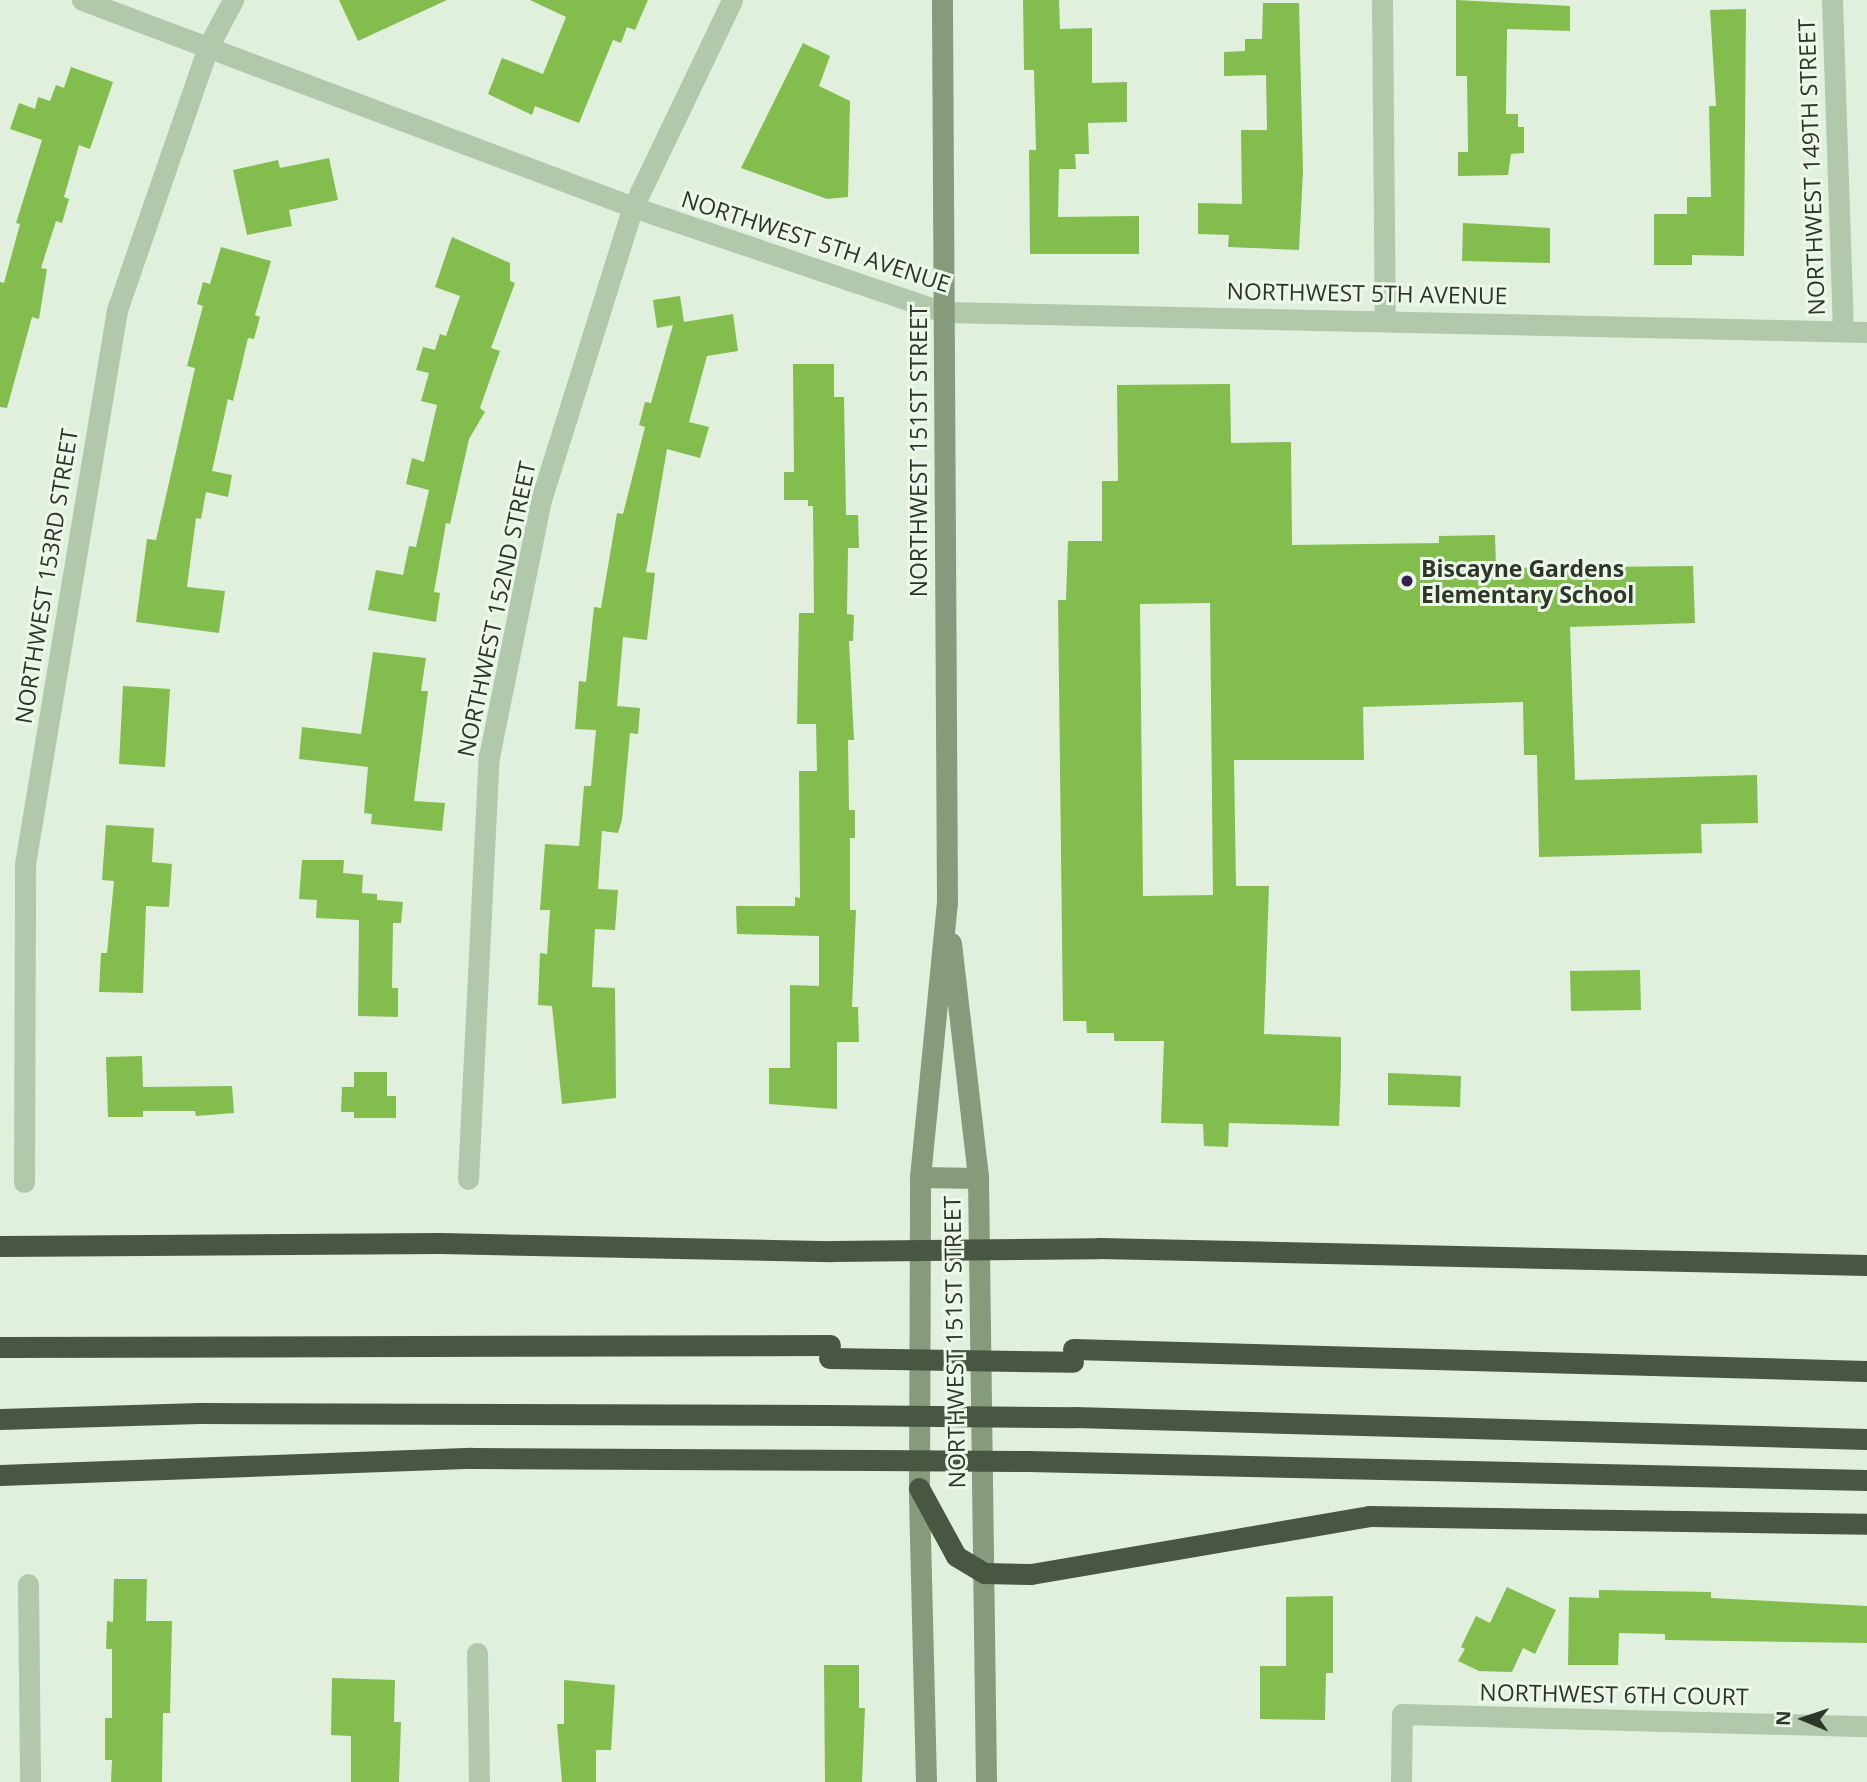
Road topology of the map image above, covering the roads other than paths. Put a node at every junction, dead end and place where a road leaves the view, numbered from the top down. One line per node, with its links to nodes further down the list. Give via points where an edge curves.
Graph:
1 (82, 0): 7 (street, NORTHWEST 5TH AVENUE)
2 (233, 0): 7 (street, NORTHWEST 153RD STREET)
3 (732, 0): 8 (street, NORTHWEST 152ND STREET)
4 (942, 0): 9 (street, NORTHWEST 151ST STREET)
5 (1382, 0): 10 (street)
6 (1832, 0): 11 (street, NORTHWEST 149TH STREET)
7 (209, 45): 8 (street, NORTHWEST 5TH AVENUE); 17 (street, NORTHWEST 153RD STREET, via 117,310 25,864)
8 (632, 207): 9 (street, NORTHWEST 5TH AVENUE); 16 (street, NORTHWEST 152ND STREET, via 540,503 489,757)
9 (943, 312): 10 (street, NORTHWEST 5TH AVENUE); 13 (street, NORTHWEST 151ST STREET)
10 (1385, 318): 11 (street, NORTHWEST 5TH AVENUE)
11 (1843, 331): 12 (street, NORTHWEST 5TH AVENUE)
12 (1867, 332)
13 (947, 903): 14 (street, NORTHWEST 151ST STREET); 15 (street, NORTHWEST 151ST STREET)
14 (920, 1177): 15 (street); 30 (street, NORTHWEST 151ST STREET)
15 (978, 1178): 32 (street, NORTHWEST 151ST STREET)
16 (468, 1179)
17 (24, 1182)
18 (0, 1246): 19 (highway, bridge, via 440,1243 832,1251 1098,1248)
19 (1867, 1265)
20 (0, 1347): 21 (highway)
21 (830, 1352): 22 (highway, bridge); 23 (highway)
22 (1073, 1356): 24 (highway); 25 (highway)
23 (0, 1359)
24 (1867, 1371)
25 (1867, 1380)
26 (0, 1419): 27 (highway, bridge, via 198,1413 1074,1417)
27 (1867, 1439)
28 (0, 1475): 29 (highway, bridge, via 472,1458 1028,1461)
29 (1867, 1480)
30 (919, 1488): 32 (highway, via 956,1556); 38 (street, NORTHWEST 151ST STREET)
31 (1867, 1524): 32 (highway, via 1369,1516 1031,1574)
32 (984, 1573): 39 (street, NORTHWEST 151ST STREET)
33 (28, 1584): 36 (street)
34 (477, 1653): 37 (street)
35 (1867, 1726): 40 (street, NORTHWEST 6TH COURT, via 1402,1714)
36 (30, 1782)
37 (479, 1782)
38 (926, 1782)
39 (986, 1782)
40 (1401, 1782)

